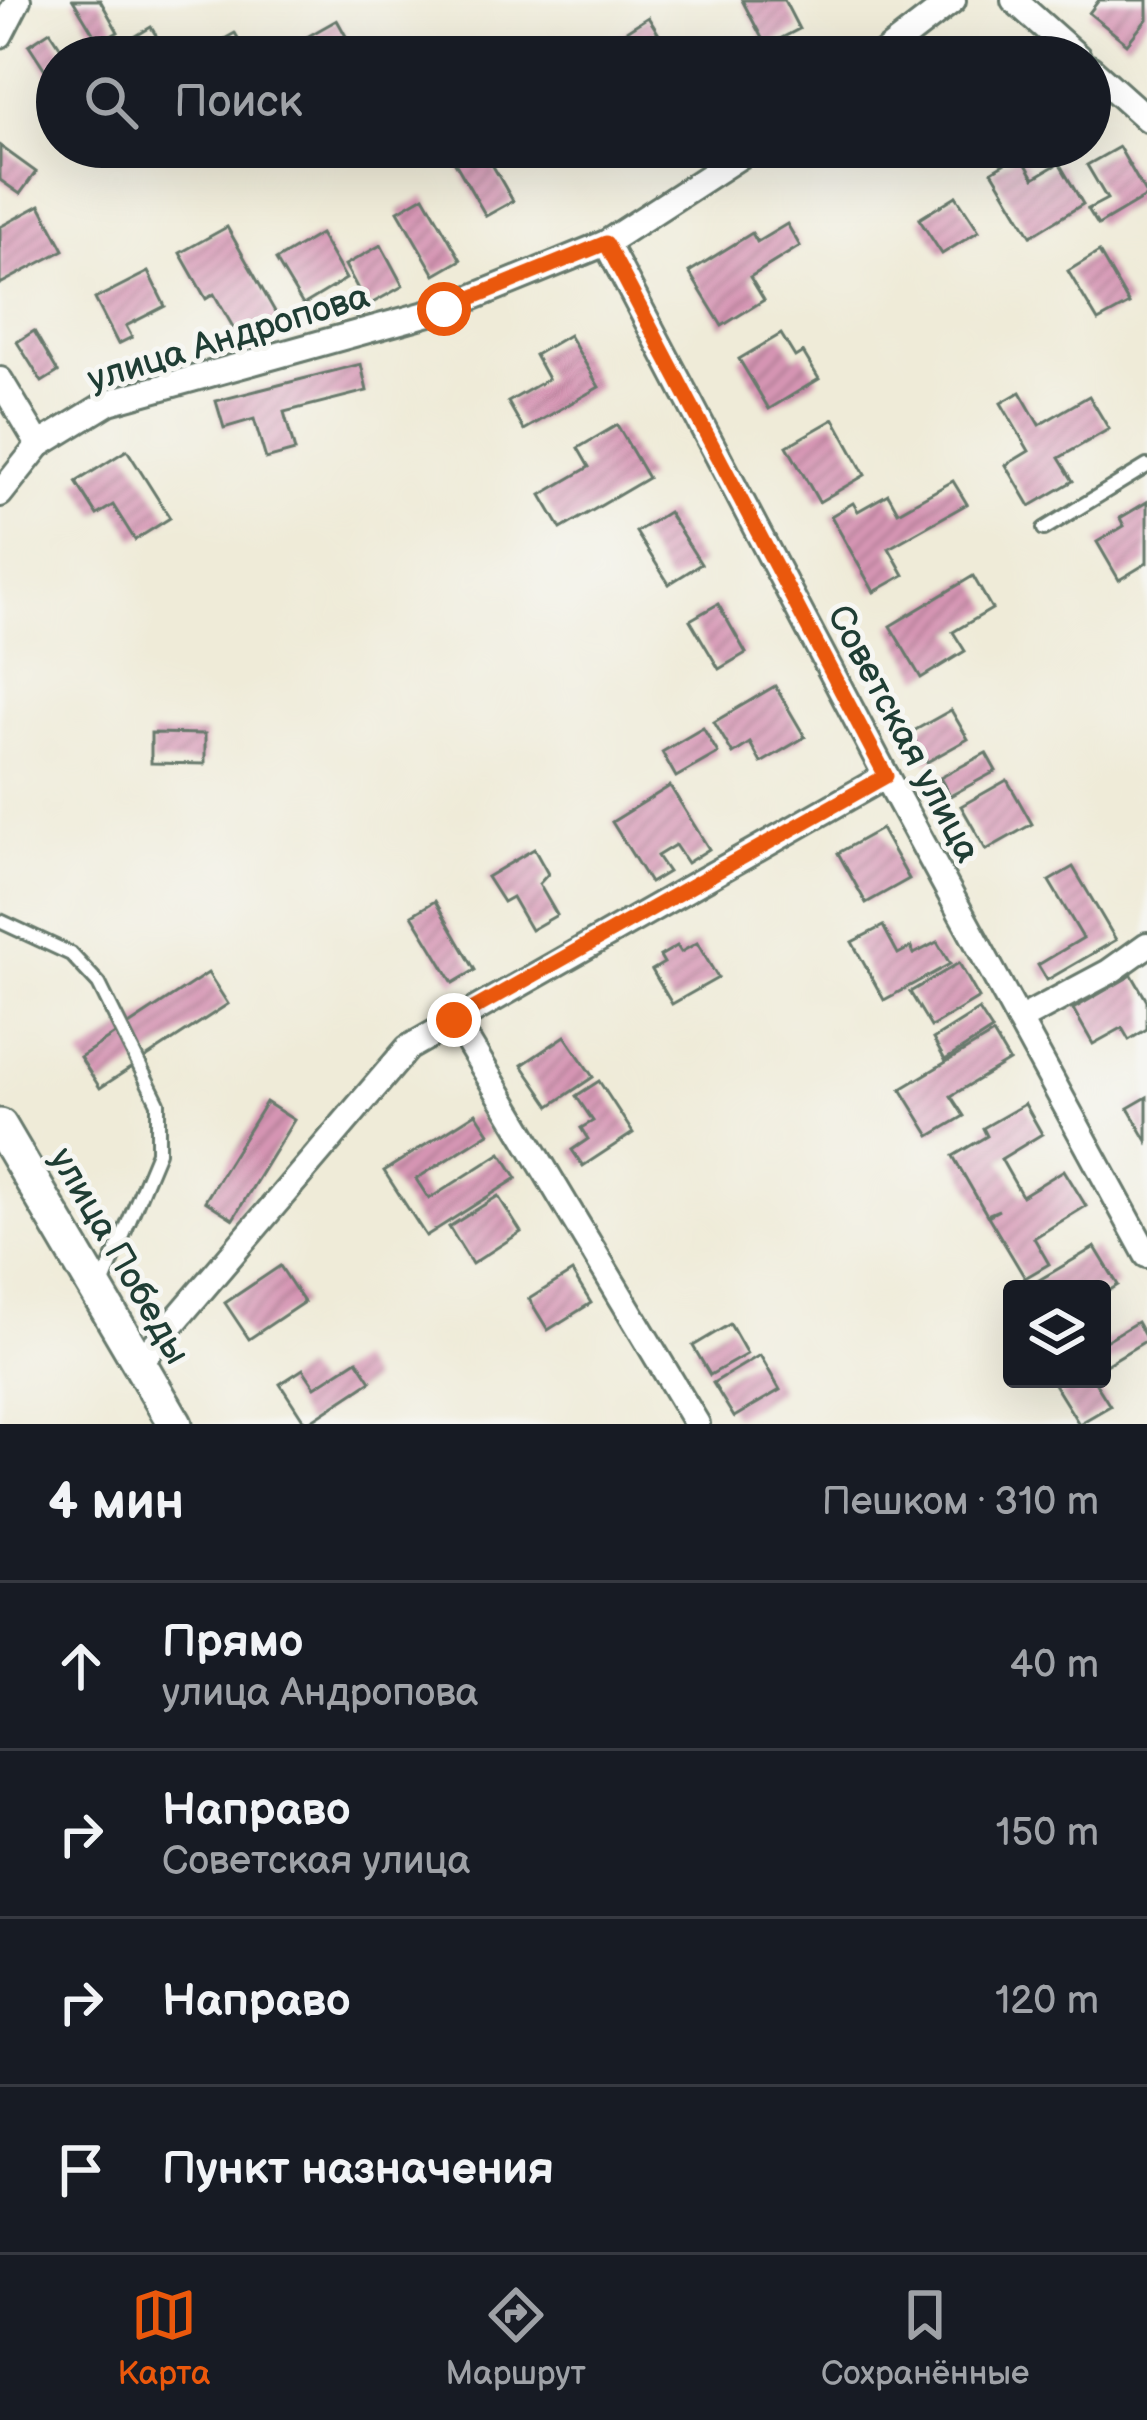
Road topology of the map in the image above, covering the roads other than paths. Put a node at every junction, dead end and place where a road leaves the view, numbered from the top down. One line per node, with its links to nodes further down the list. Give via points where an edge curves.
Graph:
1 (18, 0): 4 (street)
2 (952, 0): 5 (street)
3 (1013, 0): 6 (street)
4 (0, 35)
5 (906, 36)
6 (1054, 36)
7 (1111, 87): 8 (street)
8 (1147, 119)
9 (722, 168): 10 (street, улица Андропова)
10 (606, 243): 12 (street, улица Андропова, via 444,309 109,402); 16 (street, Советская улица)
11 (0, 380): 12 (street)
12 (39, 445): 14 (street, улица Андропова)
13 (1147, 466): 15 (lane)
14 (0, 494)
15 (1045, 529)
16 (886, 776): 19 (street); 20 (street, Советская улица)
17 (0, 921): 23 (lane, via 71,954 99,984 158,1103 158,1152)
18 (1147, 945): 20 (street)
19 (454, 1020): 24 (street, via 408,1048); 26 (street)
20 (1019, 1020): 22 (street, Советская улица)
21 (0, 1126): 23 (main road, улица Победы)
22 (1147, 1255)
23 (99, 1293): 24 (main road, улица Победы)
24 (140, 1362): 25 (main road, улица Победы)
25 (175, 1424)
26 (697, 1424)

